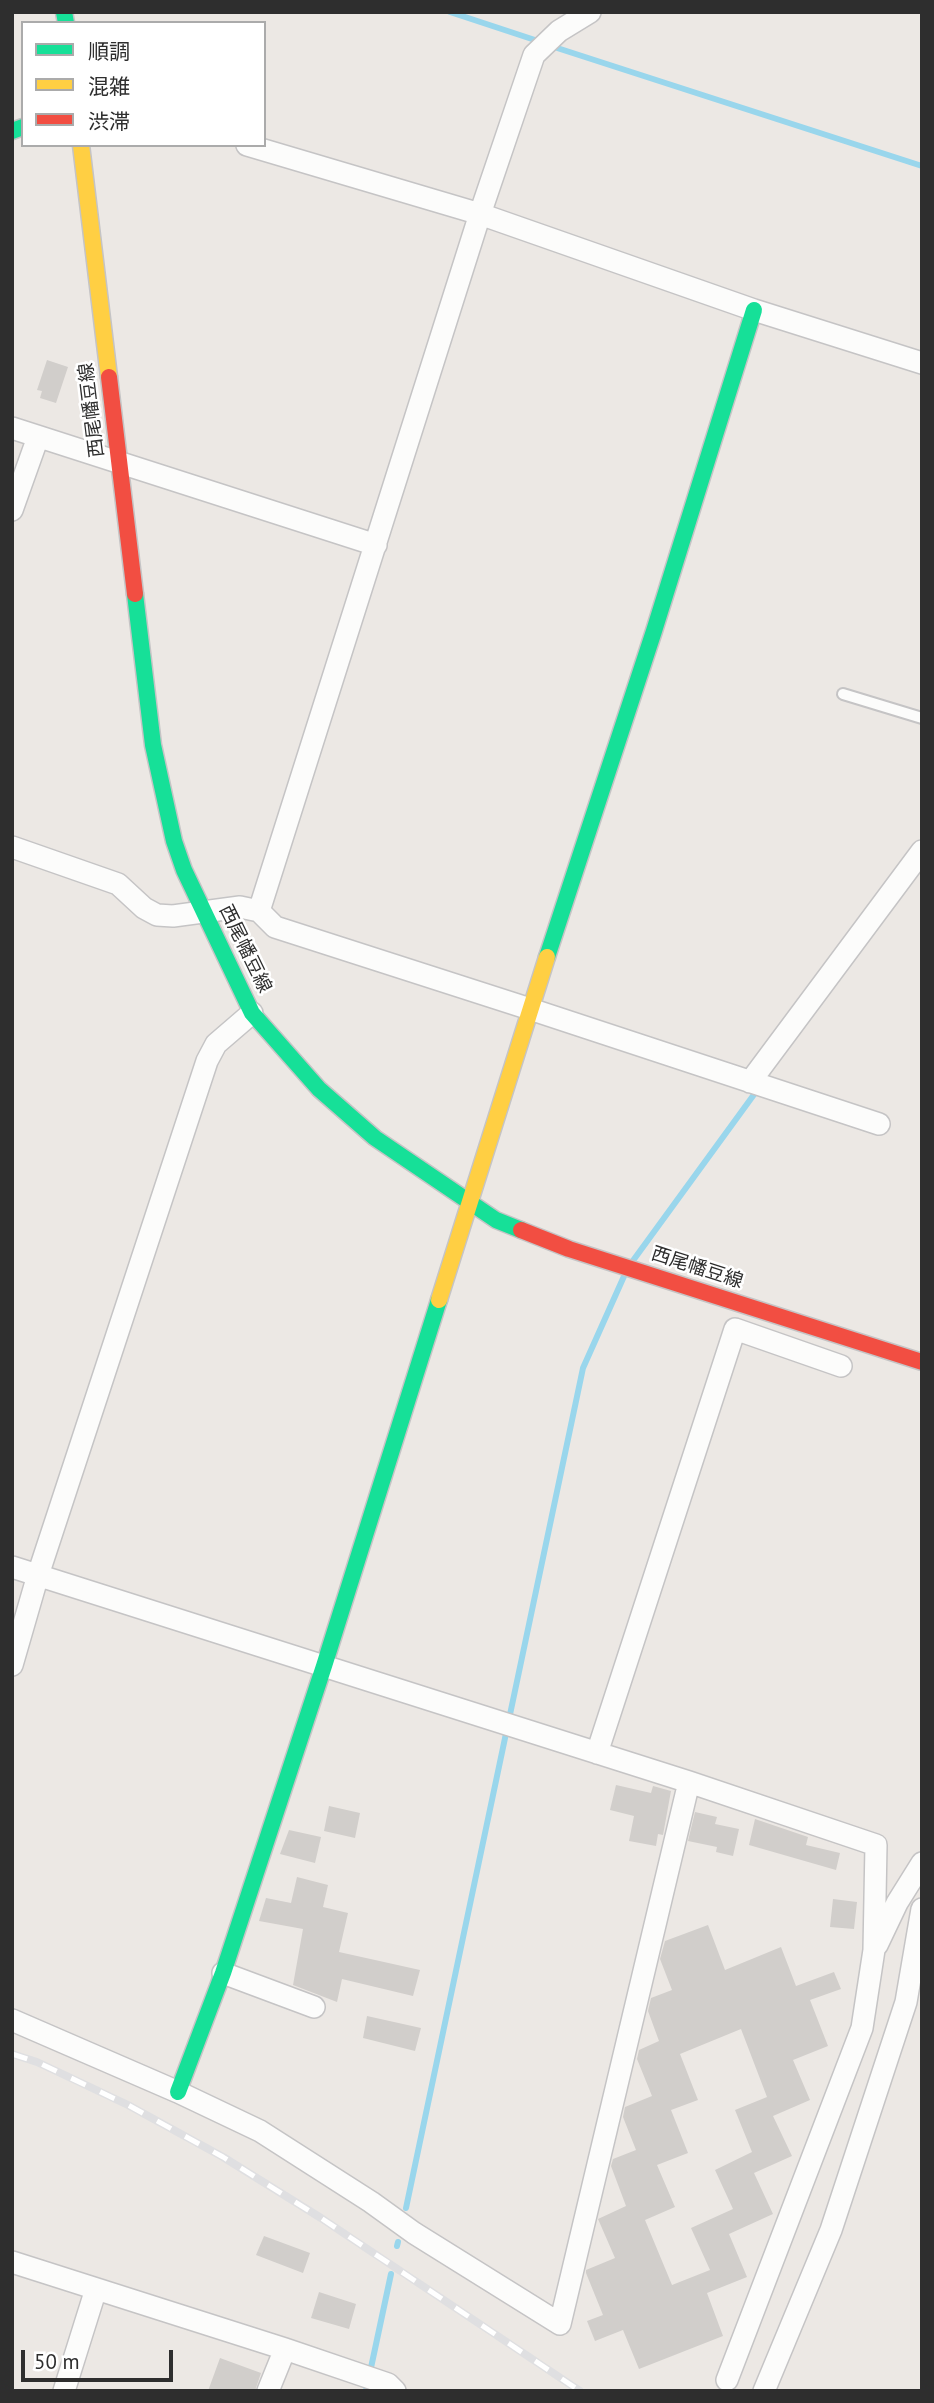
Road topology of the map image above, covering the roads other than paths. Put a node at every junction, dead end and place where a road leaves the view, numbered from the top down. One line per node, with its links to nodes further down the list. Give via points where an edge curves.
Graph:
1 (590, 12): 4 (street, via 557,33 536,54)
2 (81, 147): 9 (street, 西尾幡豆線)
3 (254, 147): 4 (street)
4 (481, 214): 5 (street); 11 (street)
5 (754, 310): 6 (street); 18 (street)
6 (922, 363)
7 (12, 428): 8 (street)
8 (38, 437): 9 (street); 10 (street)
9 (119, 462): 11 (street); 17 (street, 西尾幡豆線, via 159,780 174,841)
10 (12, 510)
11 (376, 545): 16 (street)
12 (843, 694): 13 (lane)
13 (922, 718)
14 (12, 847): 17 (street, via 118,884 157,915)
15 (922, 851): 20 (street)
16 (259, 911): 17 (street, via 240,907); 18 (street, via 275,927)
17 (204, 912): 19 (street, 西尾幡豆線)
18 (530, 1009): 20 (street); 22 (street)
19 (252, 1013): 22 (street, 西尾幡豆線, via 319,1089 365,1130); 26 (street, via 216,1044 207,1061)
20 (750, 1082): 21 (street)
21 (879, 1124)
22 (469, 1203): 23 (street, 西尾幡豆線, via 496,1220 569,1249); 28 (street)
23 (918, 1361)
24 (841, 1366): 29 (street, via 735,1329)
25 (12, 1567): 26 (street)
26 (38, 1575): 27 (street); 28 (street)
27 (12, 1665)
28 (324, 1666): 29 (street); 34 (street)
29 (597, 1753): 30 (street)
30 (689, 1782): 33 (street, via 876,1845); 37 (street, via 560,2325 260,2131)
31 (922, 1863): 33 (street)
32 (922, 1909): 45 (street, via 906,2002 831,2230)
33 (874, 1950): 41 (street, via 863,2028)
34 (223, 1973): 35 (street); 37 (street)
35 (314, 2007)
36 (12, 2020): 37 (street)
37 (178, 2092)
38 (12, 2262): 39 (street)
39 (96, 2289): 40 (street); 42 (street)
40 (285, 2349): 43 (street); 44 (street, via 388,2384)
41 (727, 2380)
42 (64, 2391)
43 (268, 2391)
44 (395, 2391)
45 (764, 2391)

